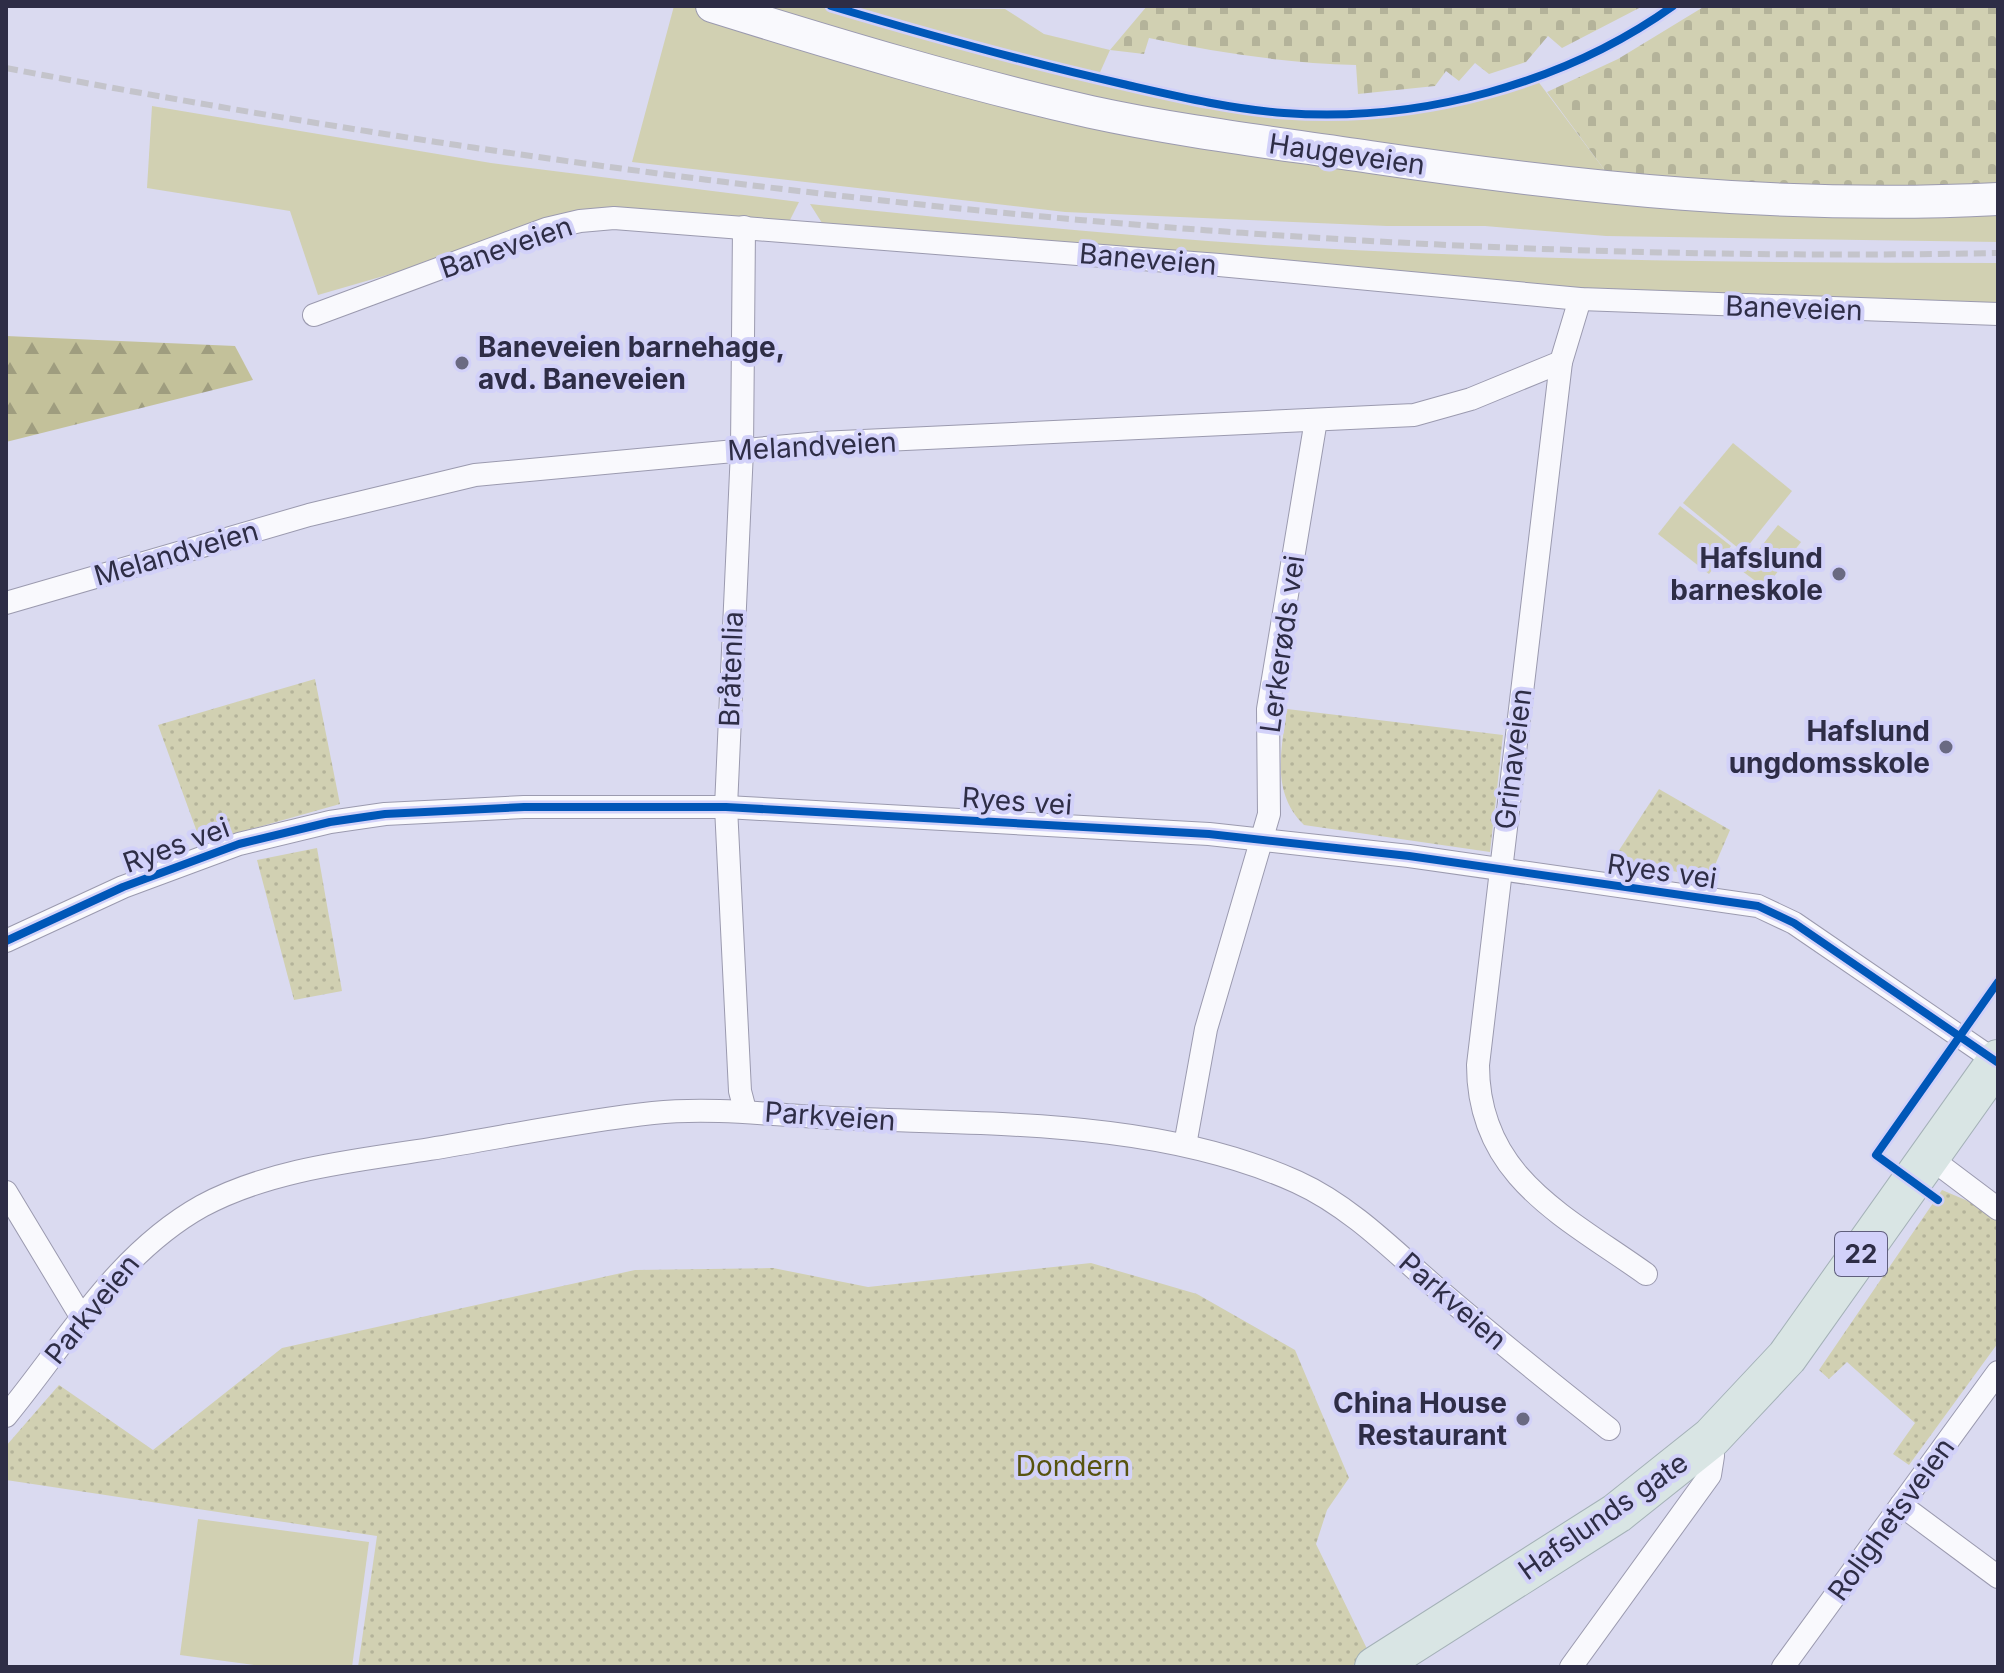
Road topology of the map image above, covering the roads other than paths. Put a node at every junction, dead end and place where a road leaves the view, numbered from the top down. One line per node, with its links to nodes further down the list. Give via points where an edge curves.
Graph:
1 (712, 6): 2 (main road, Haugeveien, via 1029,97 1274,144 1638,193 1822,204)
2 (1998, 199)
3 (744, 227): 4 (street, Baneveien); 6 (street, Baneveien, via 649,219 580,221); 9 (street, Bråtenlia)
4 (1580, 299): 5 (street, Baneveien); 7 (street)
5 (1998, 314)
6 (314, 315)
7 (1561, 362): 8 (street, Melandveien, via 1471,399 1414,415); 13 (street, Grinaveien)
8 (1316, 420): 9 (street, Melandveien); 12 (street, Lerkerøds vei, via 1268,709 1269,814)
9 (742, 450): 10 (street, Melandveien, via 475,475 309,515); 11 (street, Bråtenlia)
10 (6, 603)
11 (726, 807): 12 (street, Ryes vei); 14 (street, Ryes vei, via 443,810 330,822 206,855); 16 (street, Bråtenlia)
12 (1264, 839): 13 (street, Ryes vei); 17 (street, Lerkerøds vei, via 1206,1029)
13 (1500, 870): 15 (street, Ryes vei, via 1769,910); 21 (street, Grinaveien, via 1478,1065 1486,1128 1532,1192)
14 (6, 941)
15 (1997, 1061): 18 (highway, Hafslunds gate / 22)
16 (745, 1110): 17 (street, Parkveien, via 1030,1127); 22 (street, Parkveien, via 624,1117 266,1180 200,1207 156,1237 124,1265)
17 (1185, 1145): 25 (street, Parkveien, via 1265,1168 1328,1197)
18 (1929, 1157): 20 (street); 26 (highway, Hafslunds gate / 22)
19 (6, 1192): 22 (street)
20 (1998, 1209)
21 (1646, 1274)
22 (82, 1318): 24 (street, Parkveien)
23 (1998, 1372): 27 (street, Rolighetsveien)
24 (6, 1416)
25 (1609, 1429)
26 (1710, 1456): 29 (highway, Hafslunds gate / 22); 30 (street)
27 (1901, 1505): 28 (street); 31 (street, Rolighetsveien)
28 (1998, 1577)
29 (1375, 1667)
30 (1571, 1667)
31 (1783, 1667)

